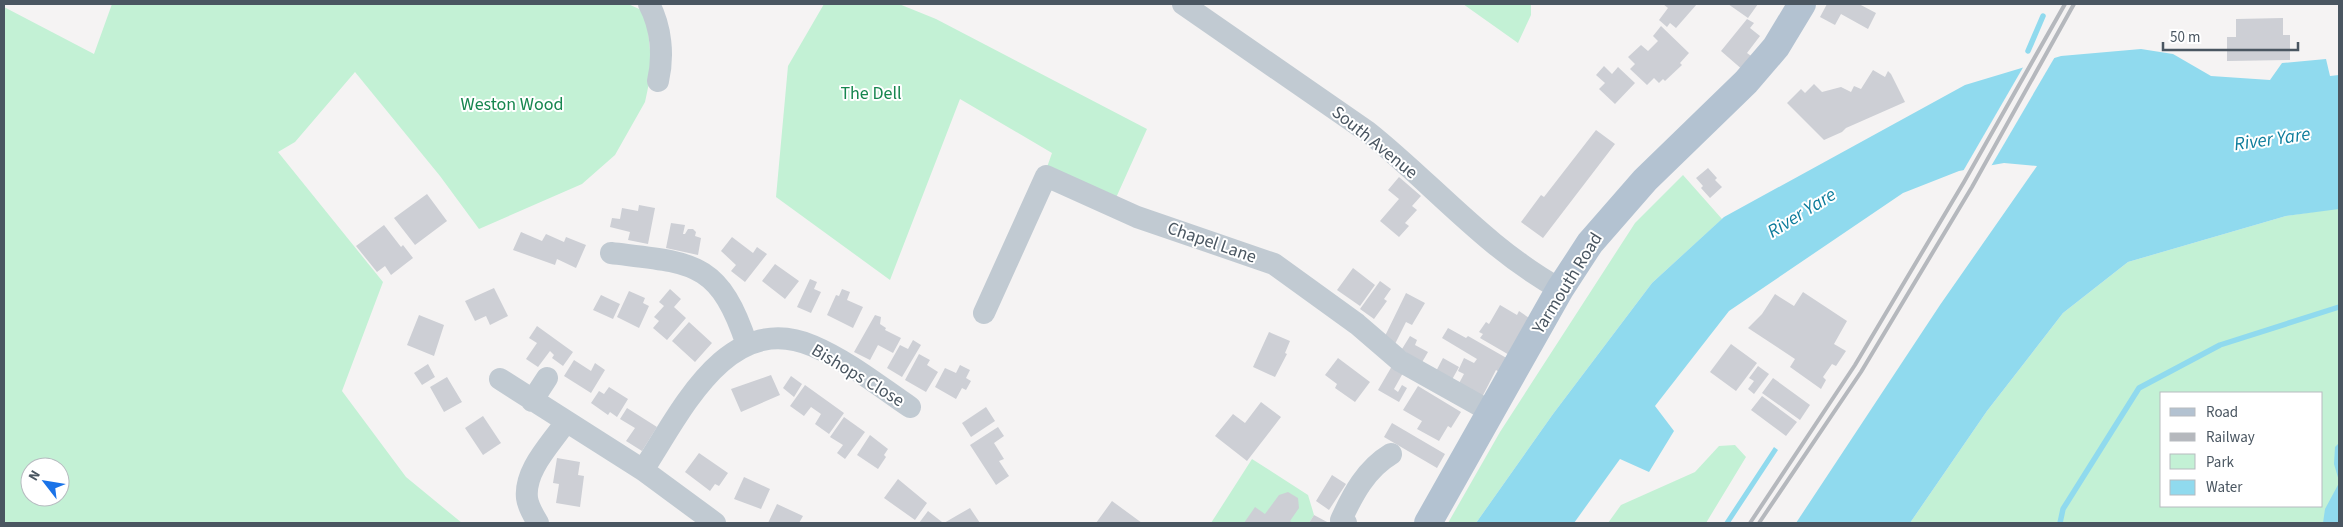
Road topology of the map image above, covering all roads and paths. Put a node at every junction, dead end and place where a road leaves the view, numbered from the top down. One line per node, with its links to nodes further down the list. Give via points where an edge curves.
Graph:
1 (649, 4): 4 (street, via 658,20 661,66)
2 (1183, 4): 6 (street, South Avenue, via 1368,132 1521,264)
3 (1802, 4): 6 (main road, Yarmouth Road, via 1776,46 1746,82 1616,211)
4 (658, 81)
5 (611, 253): 8 (street, via 683,263 704,272 738,316)
6 (1560, 289): 13 (main road, Yarmouth Road)
7 (984, 313): 13 (street, Chapel Lane, via 1046,176 1137,217 1274,264 1357,324 1400,361)
8 (747, 345): 12 (street, Bishops Close, via 770,340 794,340 811,346 832,356); 16 (street, Bishops Close, via 723,358 701,380)
9 (547, 378): 11 (street)
10 (500, 379): 11 (street)
11 (532, 401): 14 (street)
12 (910, 407)
13 (1491, 412): 20 (main road, Yarmouth Road)
14 (566, 423): 16 (street); 18 (street, via 534,466 528,482 527,498)
15 (1392, 454): 17 (street, via 1380,460 1367,474)
16 (642, 470): 19 (street)
17 (1338, 519)
18 (538, 523)
19 (715, 523)
20 (1428, 523)

